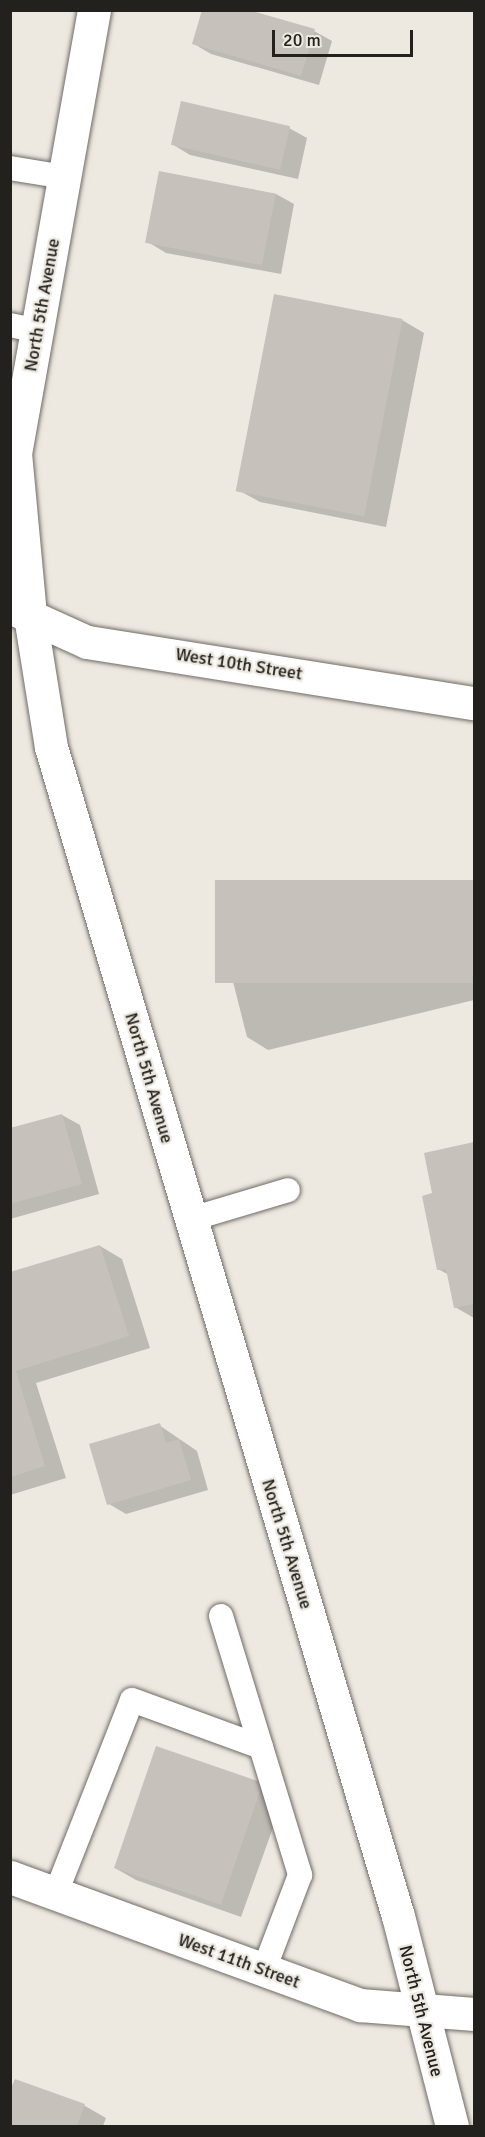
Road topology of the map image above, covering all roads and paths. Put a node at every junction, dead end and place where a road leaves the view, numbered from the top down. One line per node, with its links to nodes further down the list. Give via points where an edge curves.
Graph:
1 (94, 10): 3 (street, North 5th Avenue)
2 (10, 168): 3 (lane)
3 (65, 177): 4 (street, North 5th Avenue)
4 (24, 328): 5 (street, North 5th Avenue, via 15,453)
5 (20, 612): 6 (street, West 10th Street, via 87,642); 8 (street, North 5th Avenue, via 51,747)
6 (474, 703)
7 (288, 1190): 8 (lane)
8 (191, 1219): 14 (street, North 5th Avenue, via 398,1916)
9 (220, 1616): 10 (lane)
10 (261, 1747): 12 (lane, via 132,1700); 13 (lane, via 300,1875)
11 (10, 1877): 12 (street, West 11th Street)
12 (56, 1893): 13 (street, West 11th Street)
13 (264, 1970): 14 (street, West 11th Street, via 360,2005)
14 (420, 2011): 15 (street, West 11th Street); 16 (street, North 5th Avenue)
15 (474, 2014)
16 (452, 2127)

